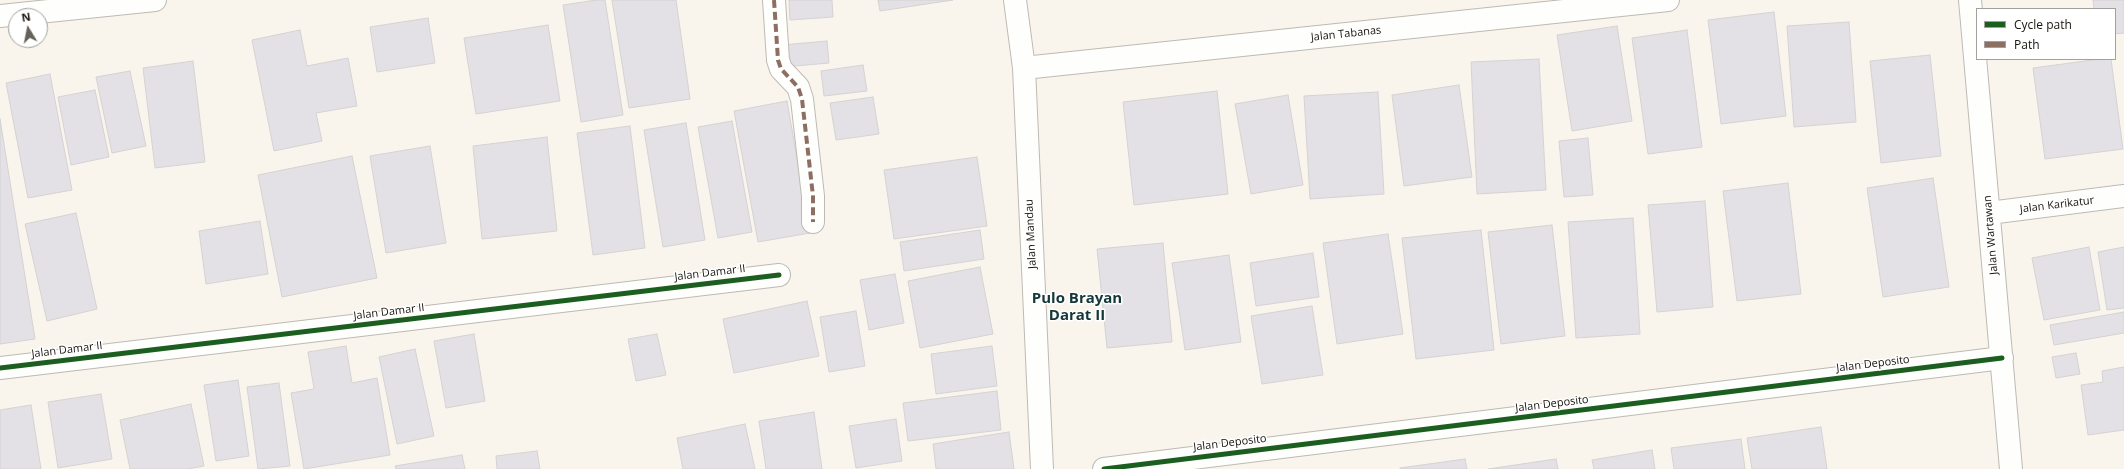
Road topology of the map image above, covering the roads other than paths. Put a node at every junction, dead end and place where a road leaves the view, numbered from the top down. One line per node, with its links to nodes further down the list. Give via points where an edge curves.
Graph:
1 (155, 0): 6 (street)
2 (774, 0): 10 (street, via 778,60 781,69 798,87 802,99 813,196)
3 (1015, 0): 7 (street, Jalan Mandau)
4 (1668, 0): 7 (street, Jalan Tabanas)
5 (1970, 0): 9 (street, Jalan Wartawan)
6 (0, 16)
7 (1024, 68): 14 (street, Jalan Mandau)
8 (2124, 196): 9 (street, Jalan Karikatur)
9 (1989, 213): 12 (street, Jalan Wartawan)
10 (813, 222)
11 (780, 275): 13 (street, Jalan Damar II)
12 (2002, 358): 15 (street, Jalan Deposito); 16 (street, Jalan Wartawan)
13 (0, 368)
14 (1042, 469)
15 (1104, 469)
16 (2012, 469)

